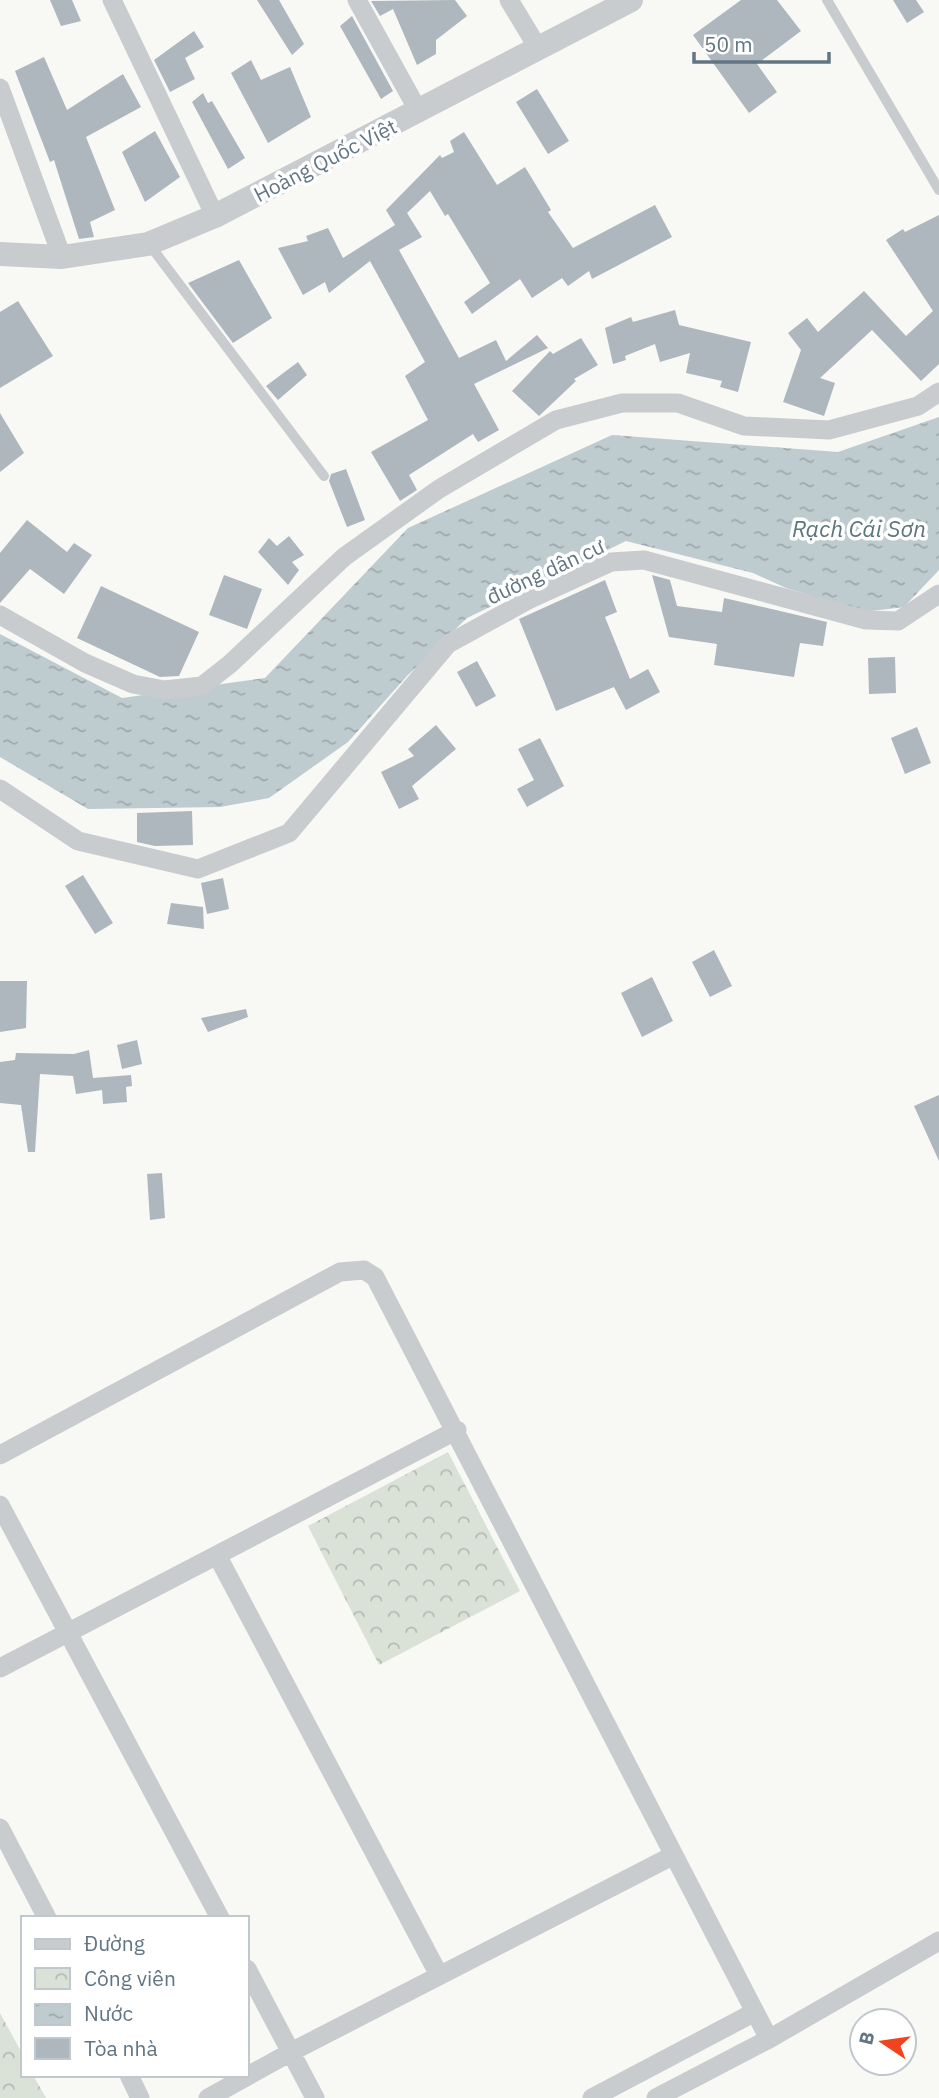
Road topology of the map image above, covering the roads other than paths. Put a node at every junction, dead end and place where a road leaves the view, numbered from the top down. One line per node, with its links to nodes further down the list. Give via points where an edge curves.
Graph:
1 (113, 0): 10 (street)
2 (358, 0): 8 (street)
3 (509, 0): 6 (street)
4 (631, 0): 6 (street, Hoàng Quốc Việt)
5 (827, 0): 9 (lane)
6 (538, 48): 8 (street, Hoàng Quốc Việt)
7 (0, 88): 13 (street)
8 (419, 112): 10 (street, Hoàng Quốc Việt)
9 (939, 190)
10 (215, 216): 11 (street, Hoàng Quốc Việt)
11 (148, 244): 13 (street, Hoàng Quốc Việt); 15 (lane)
12 (0, 254): 13 (street, Hoàng Quốc Việt)
13 (62, 257)
14 (939, 392): 17 (street, via 918,406 829,430 744,426 678,404 622,403 556,420 439,489 344,557 202,686 164,690 133,684)
15 (324, 476)
16 (939, 594): 18 (street, đường dân cư, via 898,621 866,620 645,560 611,562 448,644 289,833 198,869 78,841)
17 (0, 615)
18 (0, 789)
19 (457, 1430): 20 (street, via 382,1288 364,1270 340,1272); 22 (street); 26 (street)
20 (0, 1455)
21 (0, 1505): 23 (street)
22 (217, 1555): 23 (street); 31 (street)
23 (68, 1633): 24 (street); 28 (street)
24 (0, 1668)
25 (0, 1828): 27 (street)
26 (674, 1855): 31 (street); 32 (street)
27 (46, 1916)
28 (218, 1916)
29 (939, 1941): 33 (street)
30 (248, 1971): 34 (street)
31 (439, 1975): 34 (street)
32 (755, 2012): 33 (street); 42 (street)
33 (769, 2039): 38 (street)
34 (291, 2052): 35 (street); 41 (street)
35 (248, 2076)
36 (130, 2077): 39 (street)
37 (246, 2077): 40 (street)
38 (664, 2096)
39 (140, 2098)
40 (208, 2098)
41 (315, 2098)
42 (592, 2098)

